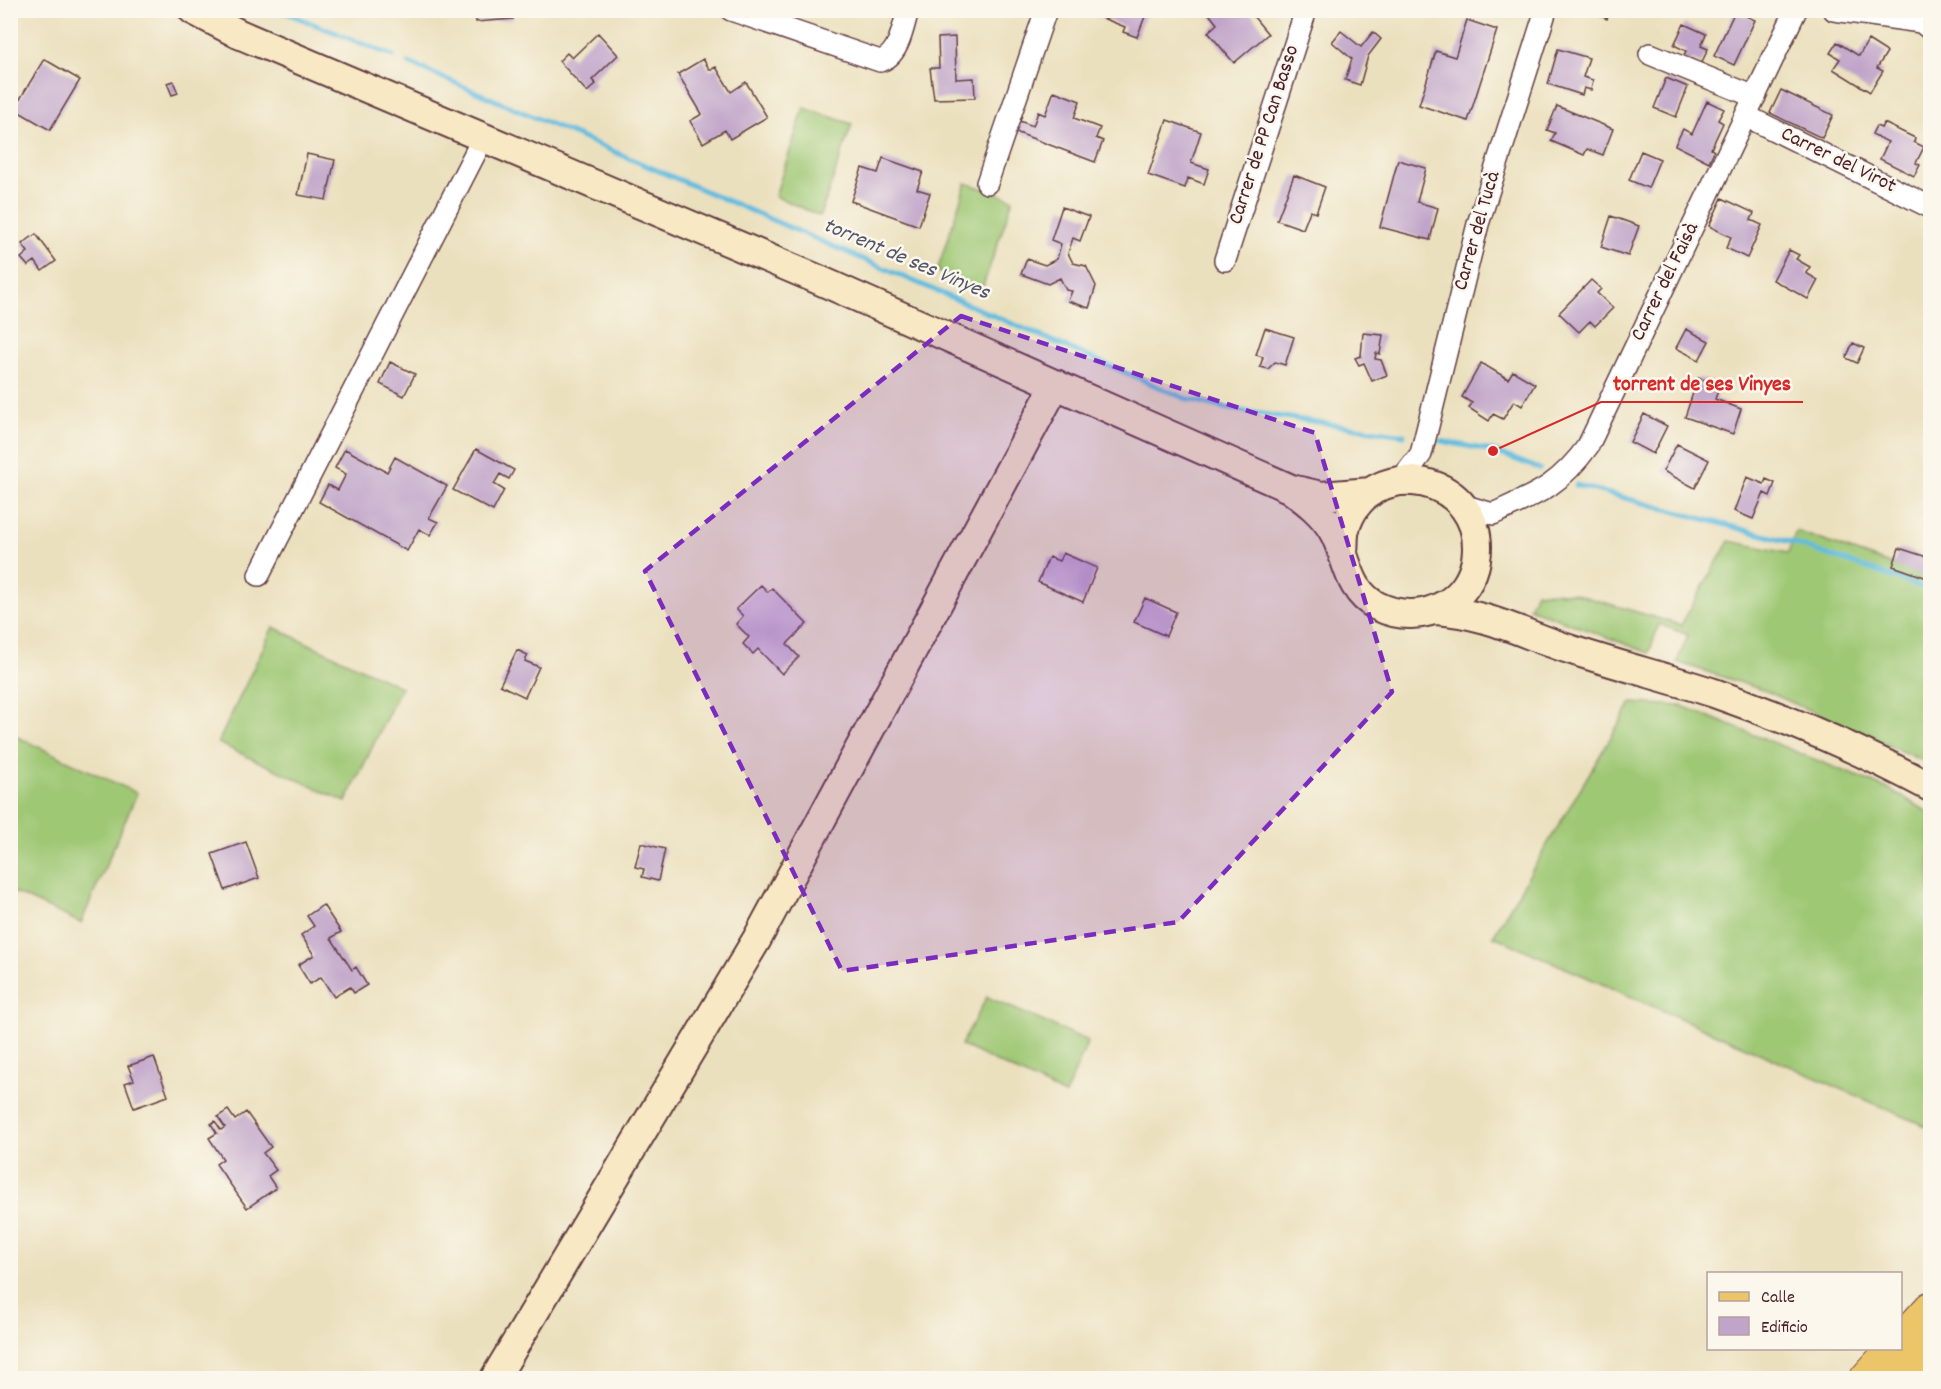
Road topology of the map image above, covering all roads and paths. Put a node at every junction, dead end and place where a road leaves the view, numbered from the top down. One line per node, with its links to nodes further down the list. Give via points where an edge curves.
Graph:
1 (193, 10): 12 (main road, via 239,34)
2 (731, 10): 3 (street, via 880,61 897,47)
3 (908, 10)
4 (1046, 10): 13 (street)
5 (1306, 10): 15 (street, Carrer de PP Can Basso)
6 (1546, 10): 17 (street, Carrer del Tucà, via 1478,224)
7 (1796, 10): 11 (street, Carrer del Faisà)
8 (1834, 10): 9 (street, via 1921,22)
9 (1930, 29)
10 (1650, 54): 11 (street, Carrer del Virot)
11 (1750, 107): 14 (street, Carrer del Virot); 23 (street, Carrer del Faisà, via 1588,446 1551,487)
12 (483, 138): 16 (main road); 26 (street)
13 (987, 183)
14 (1930, 207)
15 (1225, 260)
16 (1056, 384): 20 (main road); 34 (main road, via 757,939)
17 (1421, 454): 18 (street, Carrer del Tucà); 19 (street)
18 (1401, 480): 19 (main road); 21 (main road)
19 (1438, 487): 22 (main road, via 1452,494)
20 (1292, 489): 21 (main road, via 1321,496); 24 (main road, via 1325,519)
21 (1371, 492): 24 (main road, via 1355,508 1345,529)
22 (1462, 506): 23 (street); 25 (main road, via 1473,524)
23 (1492, 514): 25 (street)
24 (1343, 552): 27 (main road, via 1347,573 1358,591 1374,605 1415,615)
25 (1476, 558): 27 (main road, via 1466,586); 28 (main road, via 1488,605)
26 (259, 575)
27 (1436, 610): 28 (main road, via 1480,615)
28 (1504, 623): 29 (main road, via 1572,650 1714,693 1795,723 1878,759)
29 (1930, 787)
30 (1930, 1308): 31 (main road)
31 (1902, 1339)
32 (1891, 1350): 35 (main road)
33 (1930, 1353): 36 (main road)
34 (495, 1378)
35 (1866, 1378)
36 (1907, 1378)

